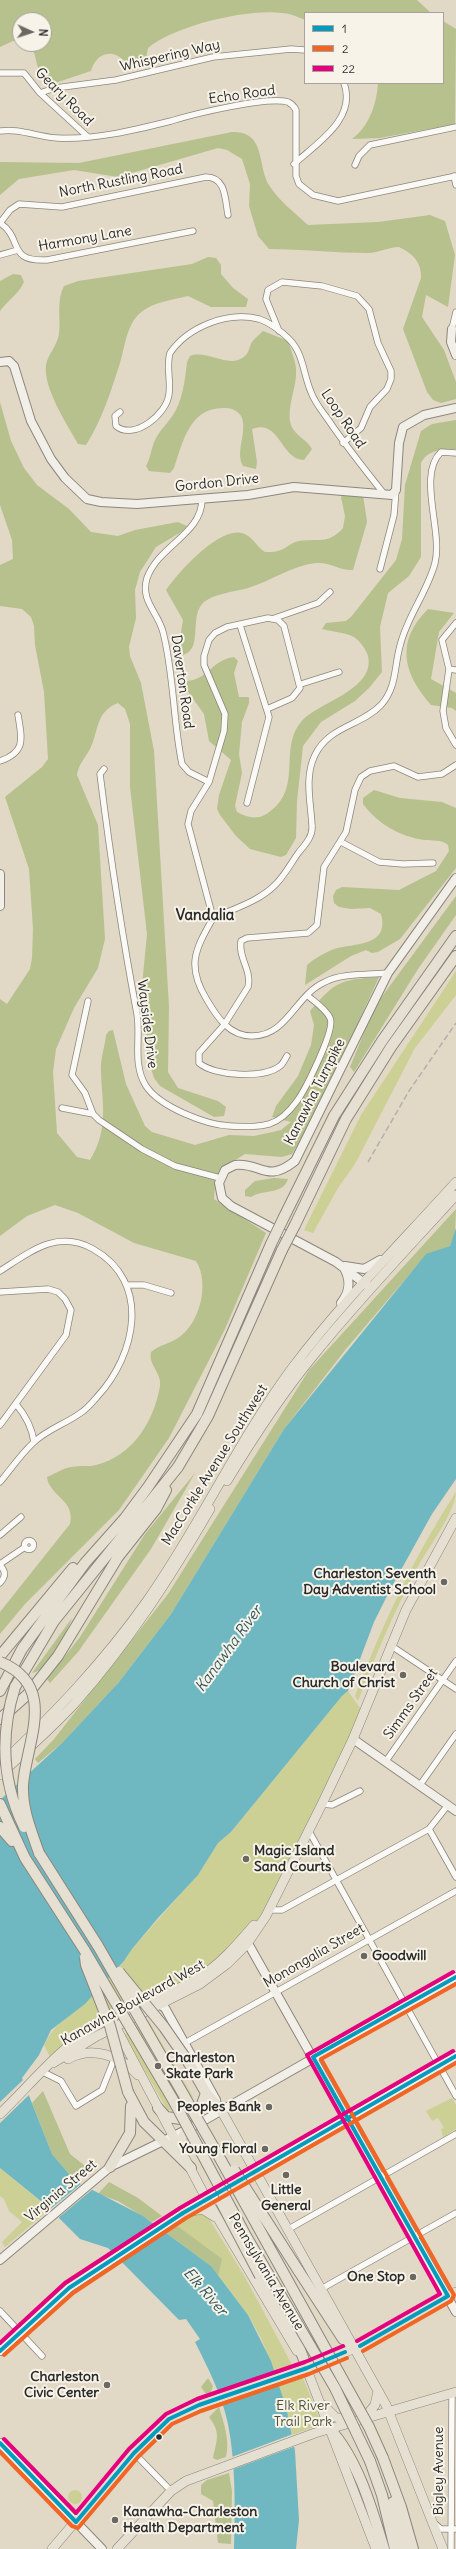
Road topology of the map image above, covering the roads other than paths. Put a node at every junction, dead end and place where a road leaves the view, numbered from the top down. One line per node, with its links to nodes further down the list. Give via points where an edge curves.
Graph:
1 (304, 50): 4 (street, Whispering Way, via 213,57 116,80 55,88)
2 (0, 74): 4 (street, Geary Road, via 24,74)
3 (344, 84): 8 (street, via 347,102 340,122)
4 (40, 93): 7 (street, Geary Road)
5 (456, 128): 9 (street, via 370,145 359,156)
6 (0, 131): 7 (street, Echo Road, via 20,130 56,138)
7 (88, 137): 8 (street, Echo Road, via 132,131 232,106 283,101 292,104 296,110)
8 (294, 164): 10 (street, Echo Road, via 296,176 305,190 331,200)
9 (355, 165)
10 (455, 176): 11 (street)
11 (456, 185)
12 (228, 215): 13 (street, North Rustling Road, via 221,184 215,178 206,177 62,207 19,204)
13 (0, 223): 15 (street, Harmony Lane, via 9,231)
14 (193, 231): 15 (street, Harmony Lane, via 47,260 26,259)
15 (18, 250): 16 (street)
16 (0, 255)
17 (456, 312): 19 (street)
18 (279, 331): 23 (street, Loop Road, via 260,319 211,321 193,332 170,353 169,394 156,416 132,432 116,426 116,416); 24 (street, Loop Road, via 297,350 311,392); 24 (street, Loop Road, via 266,299 271,286 282,282 344,291 357,296 369,309 378,343 391,371 391,380 370,407 361,428)
19 (454, 331): 20 (main road, via 451,342)
20 (456, 355)
21 (0, 362): 28 (main road, Gordon Drive, via 9,361 14,366 31,421 51,459 65,478 87,499 136,504)
22 (456, 408): 26 (main road, via 424,415 403,427 399,443)
23 (120, 412)
24 (343, 443): 27 (street, Loop Road)
25 (456, 452): 51 (street, via 441,452 431,466 438,543 435,561 429,585 404,631 390,694 379,706 331,734 315,754 309,775 312,828 309,839 276,884 264,894)
26 (396, 490): 27 (main road, via 392,495); 29 (street, via 394,515)
27 (386, 496): 28 (main road, Gordon Drive, via 364,491 294,487)
28 (202, 499): 44 (street, Daverton Road, via 198,519 153,565 145,594 148,606 163,630 182,764 189,772)
29 (380, 569)
30 (330, 592): 31 (street, via 318,602)
31 (272, 619): 33 (street); 37 (street, via 284,626)
32 (456, 623): 34 (street, via 442,640)
33 (240, 625): 38 (street); 44 (street, via 215,634 204,656 209,682 225,714 224,731)
34 (449, 669): 35 (street); 40 (street, via 442,711 446,728)
35 (456, 670)
36 (339, 672): 37 (street)
37 (300, 684): 38 (street, via 292,698)
38 (267, 709): 45 (street, via 269,722)
39 (18, 715): 41 (street, via 20,747 11,757)
40 (456, 745)
41 (0, 761)
42 (456, 765): 46 (street, via 442,774 418,777 394,766 370,771 361,776)
43 (104, 769): 55 (street, Wayside Drive, via 100,774 136,1013 138,1062 142,1078 154,1094 185,1114 225,1126 255,1127 278,1122 301,1096 332,1027 330,1018)
44 (209, 782): 51 (street, via 191,811 188,828)
45 (247, 803)
46 (341, 842): 47 (street, via 379,862); 57 (street, via 324,867 317,925 314,929 308,933 247,938 241,941 240,949 250,980 242,998)
47 (433, 863)
48 (0, 874): 50 (main road)
49 (456, 878): 54 (main road, Kanawha Turnpike)
50 (0, 906)
51 (212, 918): 57 (street, via 196,948 194,966 201,991)
52 (456, 936): 78 (highway, bridge, via 382,1041 334,1116 271,1244 196,1414 170,1457)
53 (456, 956): 75 (highway, bridge, via 391,1047 346,1119 282,1250 208,1416)
54 (388, 973): 55 (street, via 331,979 318,986); 61 (main road, Kanawha Turnpike, via 295,1161 282,1169 270,1172 235,1165 225,1170)
55 (308, 996): 57 (street, via 276,1030 261,1036 236,1034)
56 (88, 1001): 60 (street, via 72,1075 85,1093)
57 (224, 1025): 58 (street, via 199,1053 199,1063 206,1067 251,1074 270,1071 280,1066)
58 (287, 1056)
59 (62, 1108): 60 (street)
60 (93, 1114): 61 (street, via 142,1149 175,1166)
61 (220, 1178): 65 (main road, via 220,1194 230,1206)
62 (456, 1182): 64 (main road, MacCorkle Avenue Southwest)
63 (456, 1194): 68 (main road, MacCorkle Avenue Southwest)
64 (416, 1226): 65 (main road, via 374,1266 364,1269); 68 (main road, MacCorkle Avenue Southwest)
65 (342, 1266): 68 (main road); 71 (main road, via 349,1279 349,1291)
66 (0, 1272): 67 (street, via 37,1247 54,1241 68,1241 87,1246 103,1255)
67 (128, 1285): 70 (street, via 144,1285); 74 (street, via 132,1305 132,1328 127,1347 114,1373 98,1396 80,1414)
68 (368, 1286): 71 (main road, MacCorkle Avenue Southwest); 96 (main road, MacCorkle Avenue Southwest, via 253,1438 178,1566 136,1628 73,1705)
69 (0, 1292): 72 (street, via 48,1289 58,1292 71,1310 66,1335)
70 (171, 1293)
71 (315, 1340): 95 (main road, MacCorkle Avenue Southwest, via 262,1412 177,1553 123,1634 72,1696)
72 (16, 1404): 73 (street); 74 (street, via 32,1430)
73 (0, 1426)
74 (34, 1442): 76 (street)
75 (178, 1467): 91 (highway, via 156,1509 118,1557 58,1656 27,1694); 106 (highway, bridge, via 54,1621 15,1687 4,1736 6,1772 18,1813)
76 (0, 1482)
77 (21, 1517): 80 (street)
78 (125, 1518): 85 (highway, via 86,1554); 90 (highway, via 71,1582 22,1649)
79 (456, 1518): 84 (main road, Kanawha Boulevard West, via 420,1580)
80 (0, 1535)
81 (25, 1547): 82 (street)
82 (0, 1564): 83 (street, via 5,1571)
83 (0, 1583)
84 (390, 1645): 88 (street); 93 (main road, Kanawha Boulevard West)
85 (0, 1656)
86 (456, 1661): 88 (street, Simms Street)
87 (0, 1662): 106 (highway, bridge, via 19,1675 32,1694 35,1704 35,1729 26,1768 24,1806)
88 (443, 1680): 89 (street); 94 (street, Simms Street)
89 (456, 1689)
90 (0, 1692)
91 (0, 1718)
92 (456, 1734): 97 (street)
93 (353, 1739): 94 (main road); 100 (main road, Kanawha Boulevard West)
94 (386, 1761): 97 (main road)
95 (0, 1764)
96 (0, 1775)
97 (420, 1785): 101 (main road)
98 (360, 1791): 100 (street, via 332,1805)
99 (0, 1804): 107 (highway)
100 (322, 1804): 105 (main road, Kanawha Boulevard West)
101 (448, 1805): 102 (main road); 104 (street)
102 (456, 1811)
103 (0, 1827): 107 (highway)
104 (429, 1829): 108 (street); 109 (street)
105 (309, 1831): 109 (street); 111 (main road, Kanawha Boulevard West)
106 (39, 1853): 114 (highway)
107 (26, 1858): 115 (highway)
108 (456, 1876)
109 (335, 1879): 111 (street, via 282,1910); 112 (street)
110 (456, 1891): 112 (street, Monongalia Street)
111 (268, 1910): 113 (main road, Kanawha Boulevard West, via 261,1915)
112 (368, 1939): 117 (street, Monongalia Street); 120 (street)
113 (246, 1940): 117 (main road); 118 (main road, Kanawha Boulevard West, via 198,1978); 119 (main road, Kanawha Boulevard West, via 215,1974)
114 (98, 1946): 129 (highway, bridge); 132 (highway, bridge, via 164,2027)
115 (85, 1951): 131 (highway, bridge, via 86,1965 110,2026); 138 (highway, bridge)
116 (456, 1977): 120 (main road, Virginia Street)
117 (276, 1992): 122 (street, Monongalia Street); 125 (main road)
118 (151, 1999): 119 (main road); 121 (main road, Kanawha Boulevard West)
119 (160, 2006): 121 (main road, Kanawha Boulevard West); 122 (main road, via 165,2008)
120 (406, 2006): 125 (main road, Virginia Street); 127 (street)
121 (114, 2022): 126 (main road, Kanawha Boulevard West, via 64,2048); 130 (main road, Pennsylvania Avenue)
122 (185, 2043): 135 (main road)
123 (456, 2056): 127 (main road)
124 (115, 2057): 126 (main road, via 88,2053); 128 (street, via 102,2090 76,2106 61,2081); 130 (main road)
125 (313, 2057): 135 (main road, Virginia Street); 137 (main road)
126 (53, 2063): 128 (main road, Kanawha Boulevard West)
127 (439, 2066): 133 (street); 137 (main road)
128 (43, 2072): 136 (main road, Kanawha Boulevard West)
129 (173, 2075): 159 (highway, bridge, via 185,2086 233,2169 343,2339); 172 (highway, bridge, via 350,2393)
130 (145, 2083): 134 (main road, Pennsylvania Avenue)
131 (128, 2092): 141 (highway, via 139,2116); 143 (highway, via 132,2118 130,2133)
132 (206, 2093): 134 (highway, via 200,2110 181,2119 166,2117); 135 (highway)
133 (456, 2096)
134 (158, 2108): 140 (main road, Pennsylvania Avenue)
135 (221, 2110): 138 (main road, Virginia Street); 145 (main road)
136 (0, 2114)
137 (346, 2118): 145 (main road); 146 (main road)
138 (189, 2133): 140 (main road, Virginia Street); 142 (main road, via 182,2138); 162 (highway, bridge, via 228,2216 298,2344); 172 (highway, bridge, via 246,2236)
139 (456, 2134): 146 (street)
140 (173, 2136): 141 (main road, Virginia Street); 142 (main road, Pennsylvania Avenue)
141 (162, 2141): 143 (main road, Virginia Street); 144 (highway)
142 (183, 2154): 144 (main road, Pennsylvania Avenue)
143 (110, 2167): 153 (main road, Virginia Street)
144 (191, 2168): 147 (main road, Pennsylvania Avenue)
145 (254, 2170): 147 (main road); 151 (main road)
146 (380, 2177): 151 (street); 152 (main road)
147 (207, 2200): 148 (main road); 150 (main road, Pennsylvania Avenue)
148 (183, 2213): 150 (main road, via 204,2210); 158 (main road, via 69,2288)
149 (456, 2213): 152 (street)
150 (219, 2221): 162 (main road, Pennsylvania Avenue)
151 (287, 2230): 154 (main road)
152 (414, 2236): 154 (street); 155 (main road)
153 (0, 2260)
154 (321, 2289): 159 (main road)
155 (452, 2294): 157 (main road); 159 (main road)
156 (0, 2311): 158 (street)
157 (456, 2312)
158 (20, 2332): 160 (main road); 161 (street)
159 (355, 2346): 162 (main road); 163 (main road)
160 (0, 2351)
161 (42, 2356)
162 (307, 2368): 165 (main road, Pennsylvania Avenue); 171 (main road, via 199,2404 169,2419)
163 (378, 2391): 166 (main road); 167 (main road, via 375,2405)
164 (454, 2392): 166 (main road); 176 (street, Bigley Avenue)
165 (320, 2401): 168 (main road, via 335,2418); 169 (main road, Pennsylvania Avenue)
166 (388, 2410): 167 (main road); 175 (main road)
167 (366, 2416): 168 (main road)
168 (349, 2422): 169 (main road)
169 (329, 2428): 173 (main road, via 208,2472 186,2481); 180 (main road, Pennsylvania Avenue); 181 (highway, via 358,2478)
170 (0, 2443): 174 (main road)
171 (134, 2453): 173 (street); 174 (main road)
172 (377, 2459): 182 (highway); 183 (highway, via 393,2503); 184 (highway, via 401,2507)
173 (171, 2491): 179 (main road)
174 (76, 2522): 177 (main road); 178 (main road)
175 (434, 2523): 176 (street, via 441,2529); 185 (main road)
176 (453, 2529): 186 (street, Bigley Avenue)
177 (52, 2549)
178 (102, 2549)
179 (117, 2549)
180 (376, 2549)
181 (384, 2549)
182 (395, 2549)
183 (404, 2549)
184 (413, 2549)
185 (443, 2549)
186 (451, 2549)

